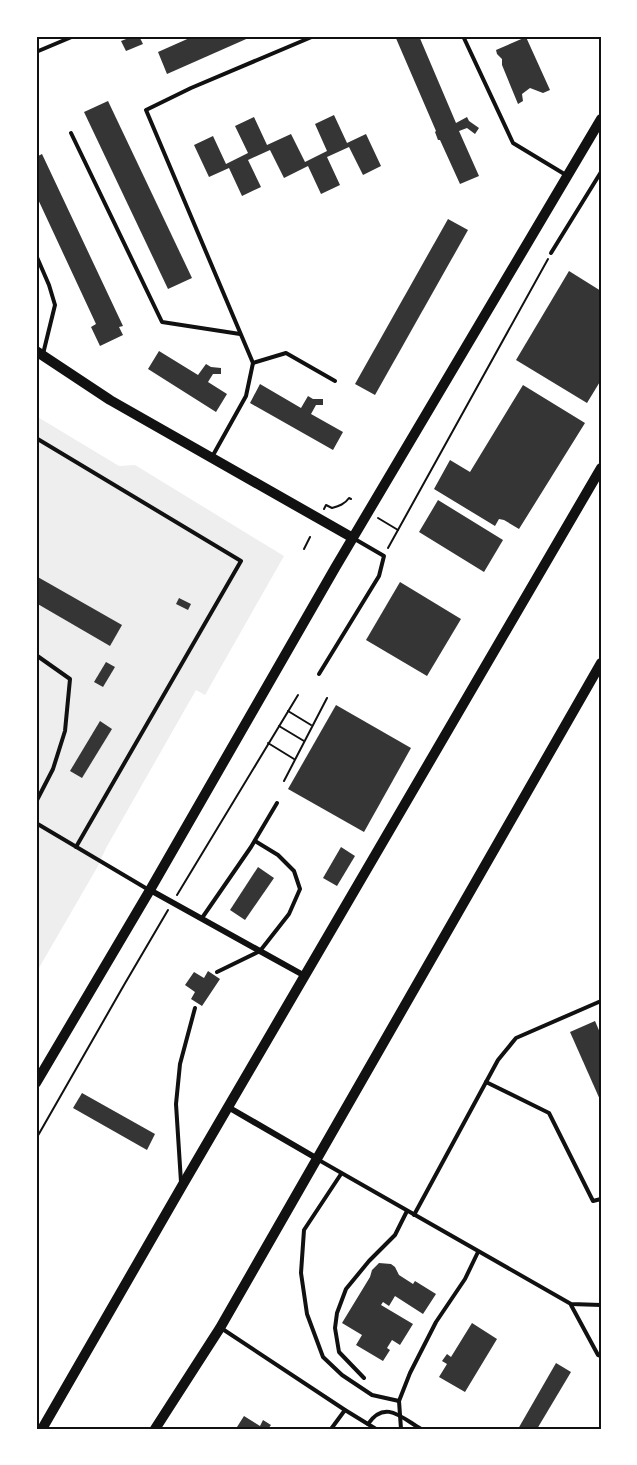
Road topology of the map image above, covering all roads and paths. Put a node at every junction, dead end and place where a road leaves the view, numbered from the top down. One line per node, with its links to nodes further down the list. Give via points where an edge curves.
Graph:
1 (74, 36): 4 (lane)
2 (314, 36): 11 (lane, via 146,110)
3 (463, 36): 8 (lane, via 513,142)
4 (36, 52)
5 (601, 119): 8 (main road)
6 (71, 133): 11 (lane, via 162,322)
7 (601, 172): 9 (lane)
8 (567, 175): 23 (main road)
9 (551, 253): 21 (path)
10 (36, 255): 12 (lane, via 55,305)
11 (241, 334): 13 (lane)
12 (39, 353): 16 (main road, via 110,400)
13 (253, 363): 14 (lane, via 286,352); 16 (lane, via 246,396)
14 (335, 381)
15 (36, 438): 43 (lane, via 241,561)
16 (211, 458): 23 (main road)
17 (601, 468): 49 (main road)
18 (351, 499): 19 (path, via 332,508 326,505)
19 (322, 514)
20 (376, 516): 21 (path)
21 (398, 530): 25 (path)
22 (310, 537): 24 (path)
23 (353, 538): 25 (lane); 44 (main road)
24 (304, 549)
25 (384, 556): 28 (lane, via 379,576)
26 (36, 655): 39 (lane, via 70,679 65,731)
27 (601, 663): 29 (main road)
28 (319, 674)
29 (597, 680): 56 (main road)
30 (298, 695): 32 (path)
31 (327, 698): 33 (path)
32 (288, 711): 33 (path); 34 (path)
33 (312, 725): 35 (path)
34 (279, 726): 35 (path); 36 (path)
35 (304, 741): 37 (path)
36 (268, 743): 37 (path); 45 (path)
37 (295, 759): 38 (path)
38 (284, 781)
39 (36, 802)
40 (277, 803): 42 (lane)
41 (36, 824): 43 (lane)
42 (255, 841): 46 (lane); 47 (lane, via 294,871 300,889 289,914)
43 (76, 847): 44 (lane)
44 (150, 890): 45 (street); 53 (main road)
45 (172, 903): 46 (street); 55 (path)
46 (202, 919): 47 (street)
47 (260, 951): 48 (lane); 49 (street)
48 (217, 972)
49 (305, 976): 54 (main road)
50 (601, 1001): 52 (lane, via 516,1038)
51 (195, 1008): 58 (lane, via 180,1064 176,1104)
52 (486, 1082): 59 (lane, via 549,1113 593,1201); 61 (lane)
53 (36, 1083)
54 (228, 1107): 56 (street); 58 (main road)
55 (36, 1139)
56 (316, 1158): 57 (lane); 65 (main road)
57 (341, 1174): 60 (lane); 68 (lane, via 304,1230 301,1273 307,1314 323,1357 342,1375 372,1395)
58 (182, 1186): 72 (main road)
59 (601, 1199)
60 (407, 1211): 61 (lane); 67 (lane, via 395,1235 346,1289 337,1313 339,1352)
61 (414, 1215): 62 (lane)
62 (478, 1252): 63 (lane); 68 (lane, via 436,1322)
63 (571, 1304): 64 (lane); 66 (lane)
64 (601, 1305)
65 (220, 1328): 69 (lane); 73 (main road)
66 (601, 1356)
67 (364, 1378)
68 (399, 1401): 70 (lane)
69 (345, 1410): 71 (lane); 74 (lane)
70 (400, 1416): 71 (lane, via 385,1410); 76 (lane); 77 (lane)
71 (368, 1424): 75 (lane)
72 (42, 1429)
73 (155, 1429)
74 (331, 1429)
75 (376, 1429)
76 (401, 1429)
77 (421, 1429)

